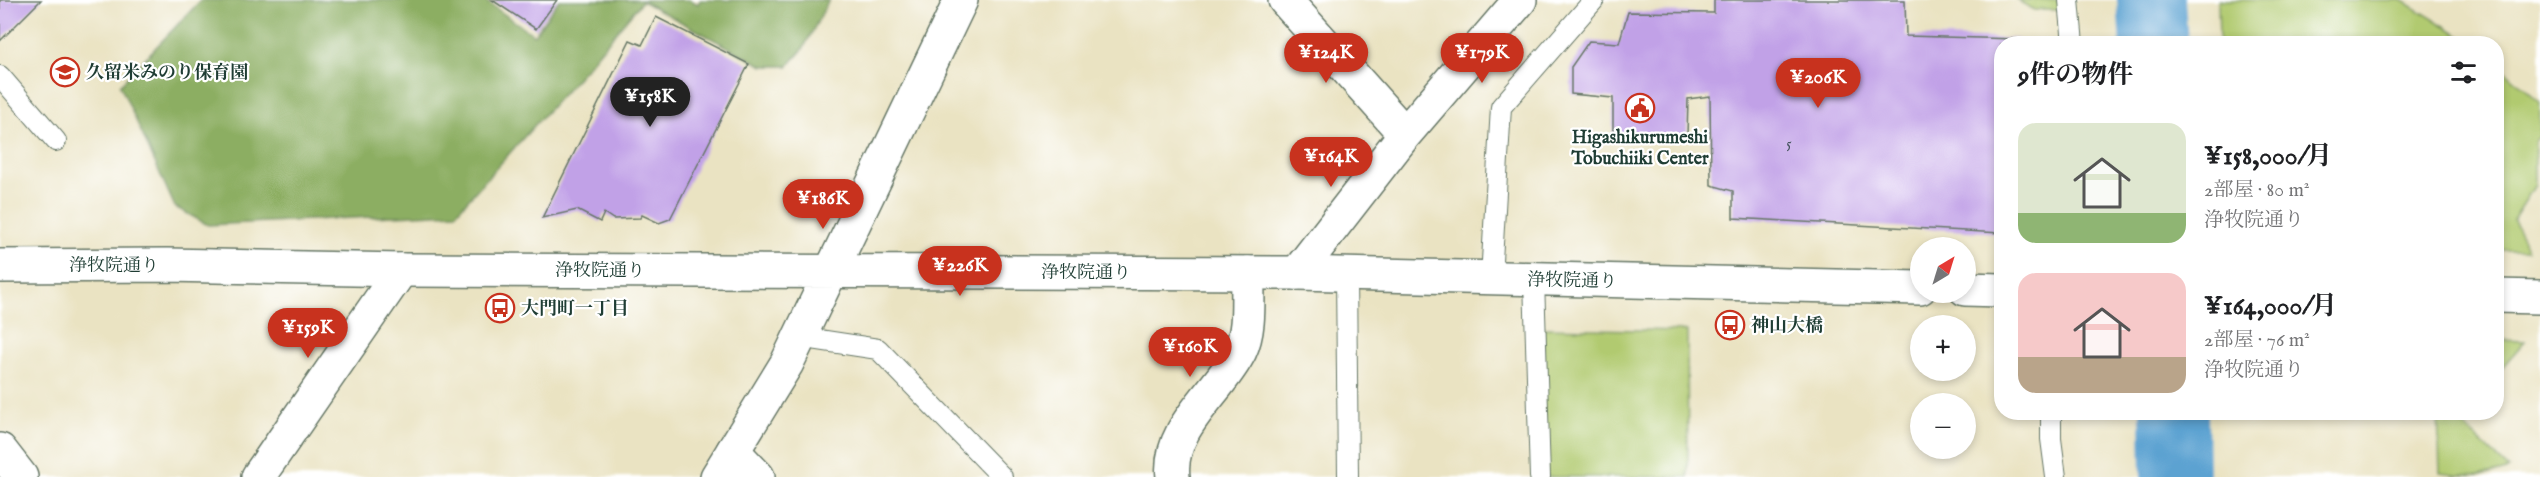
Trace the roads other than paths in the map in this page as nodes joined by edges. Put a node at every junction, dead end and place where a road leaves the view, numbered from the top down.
1 (961, 0) edge
2 (1285, 0) edge
3 (1520, 0) edge
4 (1594, 0) edge
5 (2069, 0) edge
6 (2072, 36) edge
7 (0, 76) edge
8 (1405, 134) junction
9 (56, 141) dead end
10 (0, 266) edge
11 (401, 270) junction
12 (831, 270) junction
13 (1248, 273) junction
14 (1297, 273) junction
15 (1346, 274) junction
16 (1491, 278) junction
17 (1534, 279) junction
18 (1910, 288) edge
19 (1976, 289) edge
20 (1994, 290) edge
21 (2504, 296) edge
22 (2540, 297) edge
23 (799, 337) junction
24 (2051, 420) edge
25 (0, 450) edge
26 (725, 464) edge
27 (21, 477) edge
28 (258, 477) edge
29 (758, 477) edge
30 (1002, 477) edge
31 (1173, 477) edge
32 (1348, 477) edge
33 (1540, 477) edge
34 (2056, 477) edge

1 - 12 street
2 - 8 street
3 - 8 street
4 - 16 lane
5 - 6 lane
7 - 9 lane
8 - 14 street
10 - 11 street, 浄牧院通り
11 - 12 street, 浄牧院通り
11 - 28 street
12 - 13 street, 浄牧院通り
12 - 23 street
13 - 14 street, 浄牧院通り
13 - 31 street
14 - 15 street, 浄牧院通り
15 - 16 street, 浄牧院通り
15 - 32 lane
16 - 17 street, 浄牧院通り
17 - 18 street, 浄牧院通り
17 - 33 lane
19 - 20 street
21 - 22 street
23 - 26 street
23 - 30 lane
24 - 34 lane
25 - 27 street
26 - 29 street

